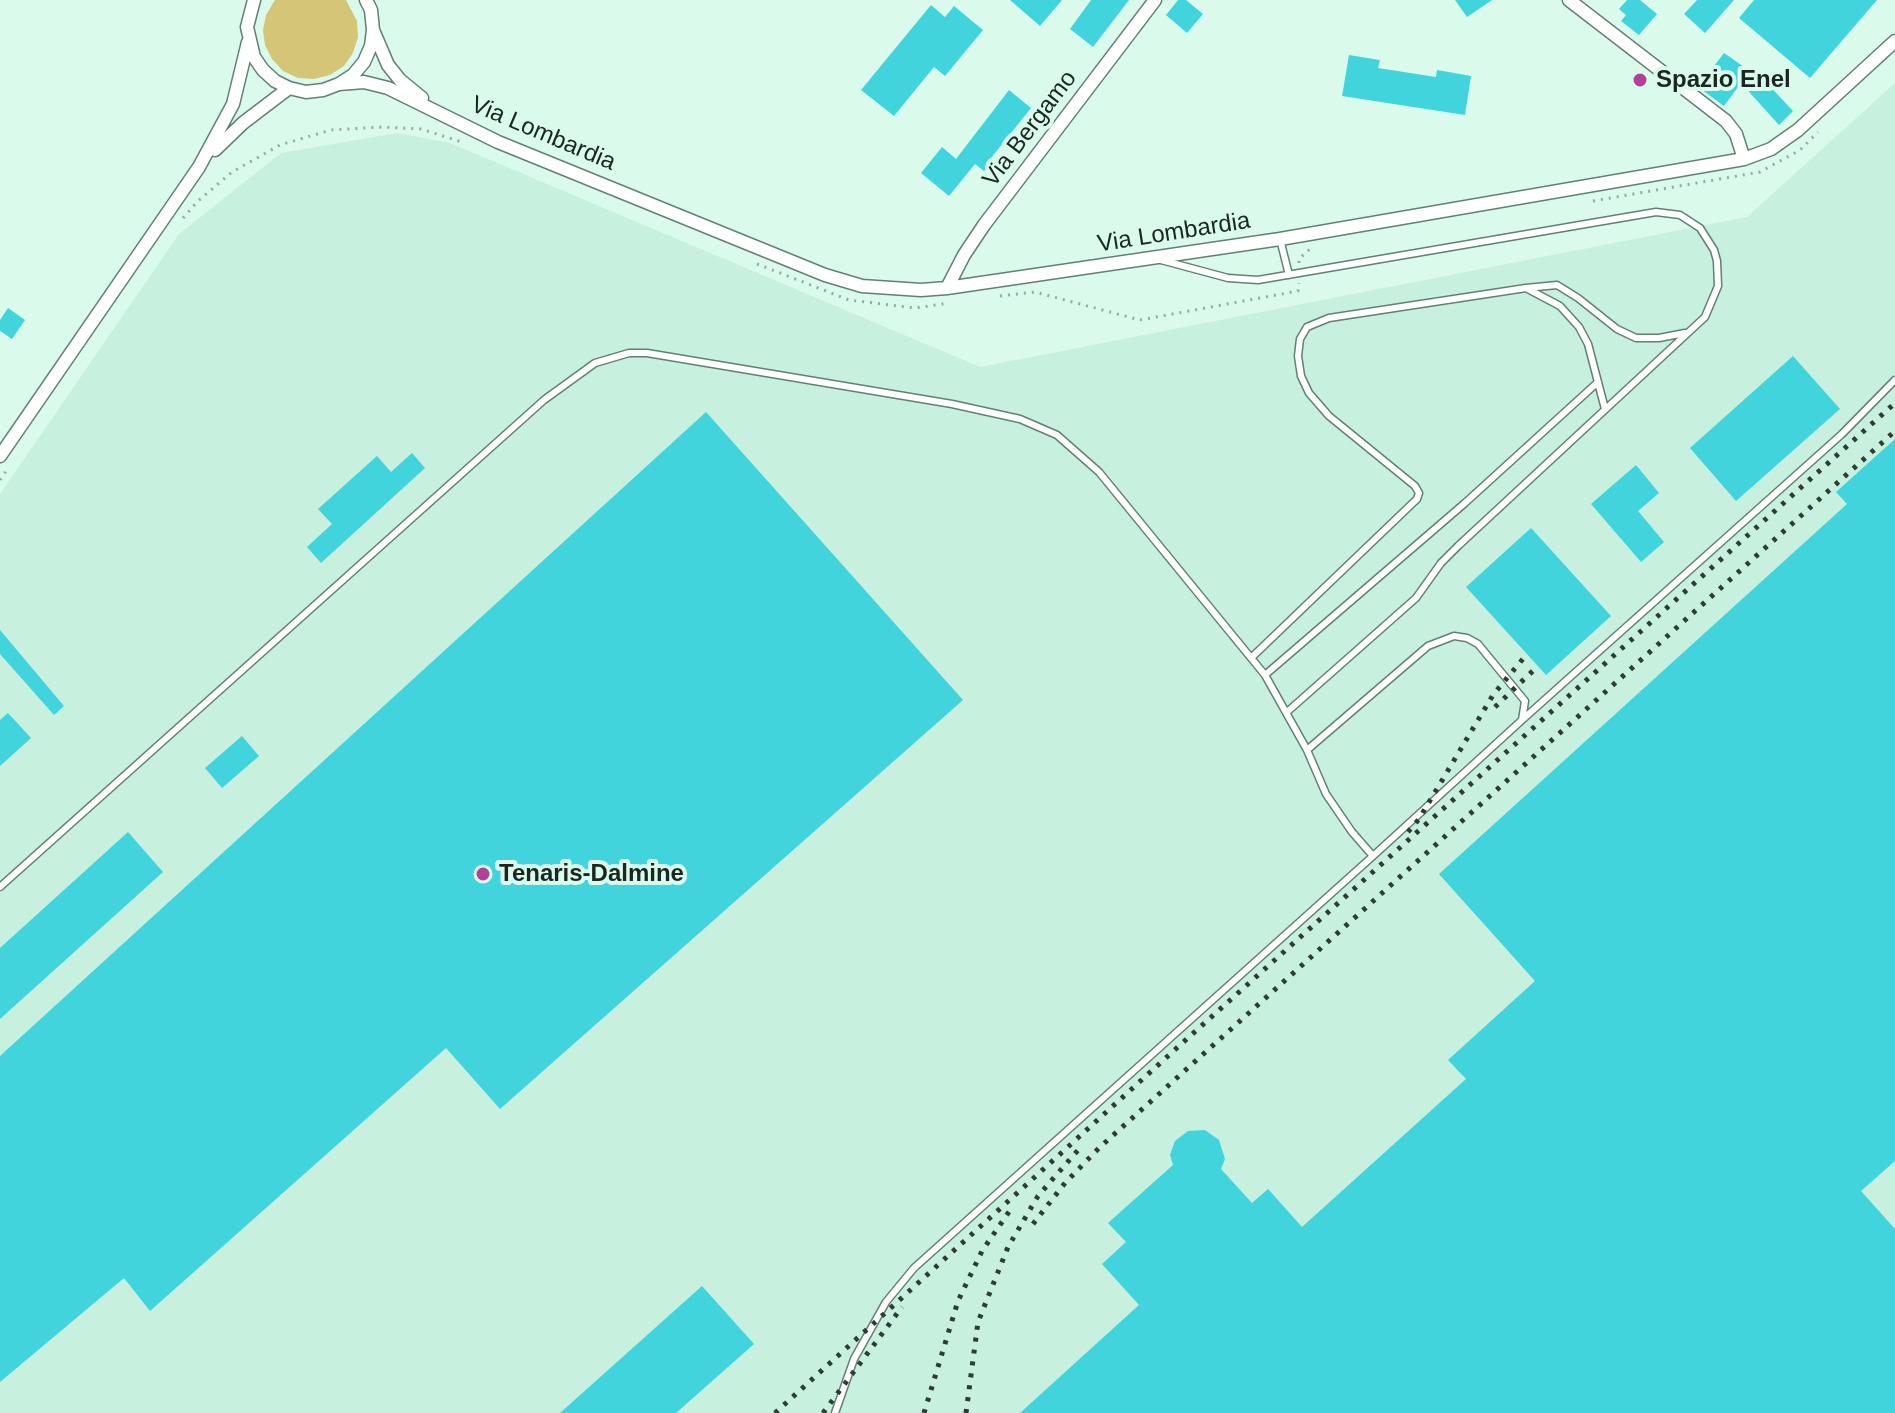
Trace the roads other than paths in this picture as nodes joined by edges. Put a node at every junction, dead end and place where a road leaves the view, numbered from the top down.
1 (254, 0) edge
2 (366, 0) edge
3 (1155, 0) edge
4 (1569, 0) edge
5 (373, 30) junction
6 (1895, 41) edge
7 (248, 42) junction
8 (339, 84) junction
9 (289, 88) junction
10 (447, 116) junction
11 (1744, 159) junction
12 (199, 167) junction
13 (1280, 239) junction
14 (1154, 258) junction
15 (1289, 275) junction
16 (947, 288) junction
17 (1526, 288) junction
18 (1688, 332) junction
19 (1895, 380) edge
20 (1598, 382) junction
21 (1605, 409) junction
22 (0, 456) edge
23 (1251, 658) junction
24 (1265, 675) junction
25 (1287, 712) junction
26 (1522, 720) junction
27 (1307, 750) junction
28 (1373, 856) junction
29 (0, 887) edge
30 (835, 1413) edge

1 - 7 street
2 - 5 street, Via Lombardia
3 - 16 street, Via Bergamo
4 - 11 street
5 - 8 street
5 - 10 street, Via Lombardia
6 - 11 street, Via Lombardia
7 - 9 street
7 - 12 street
8 - 9 street, Via Lombardia
8 - 10 street, Via Lombardia
9 - 12 street
10 - 16 street, Via Lombardia
11 - 13 street, Via Lombardia
12 - 22 street
13 - 14 street, Via Lombardia
13 - 15 lane
14 - 15 lane
14 - 16 street, Via Lombardia
15 - 18 lane
17 - 18 lane
17 - 20 lane
17 - 23 lane
18 - 21 lane
19 - 26 lane
20 - 21 lane
20 - 24 lane
21 - 25 lane
23 - 24 lane
23 - 29 lane
24 - 25 lane
25 - 27 lane
26 - 27 lane
26 - 28 lane
27 - 28 lane
28 - 30 lane

